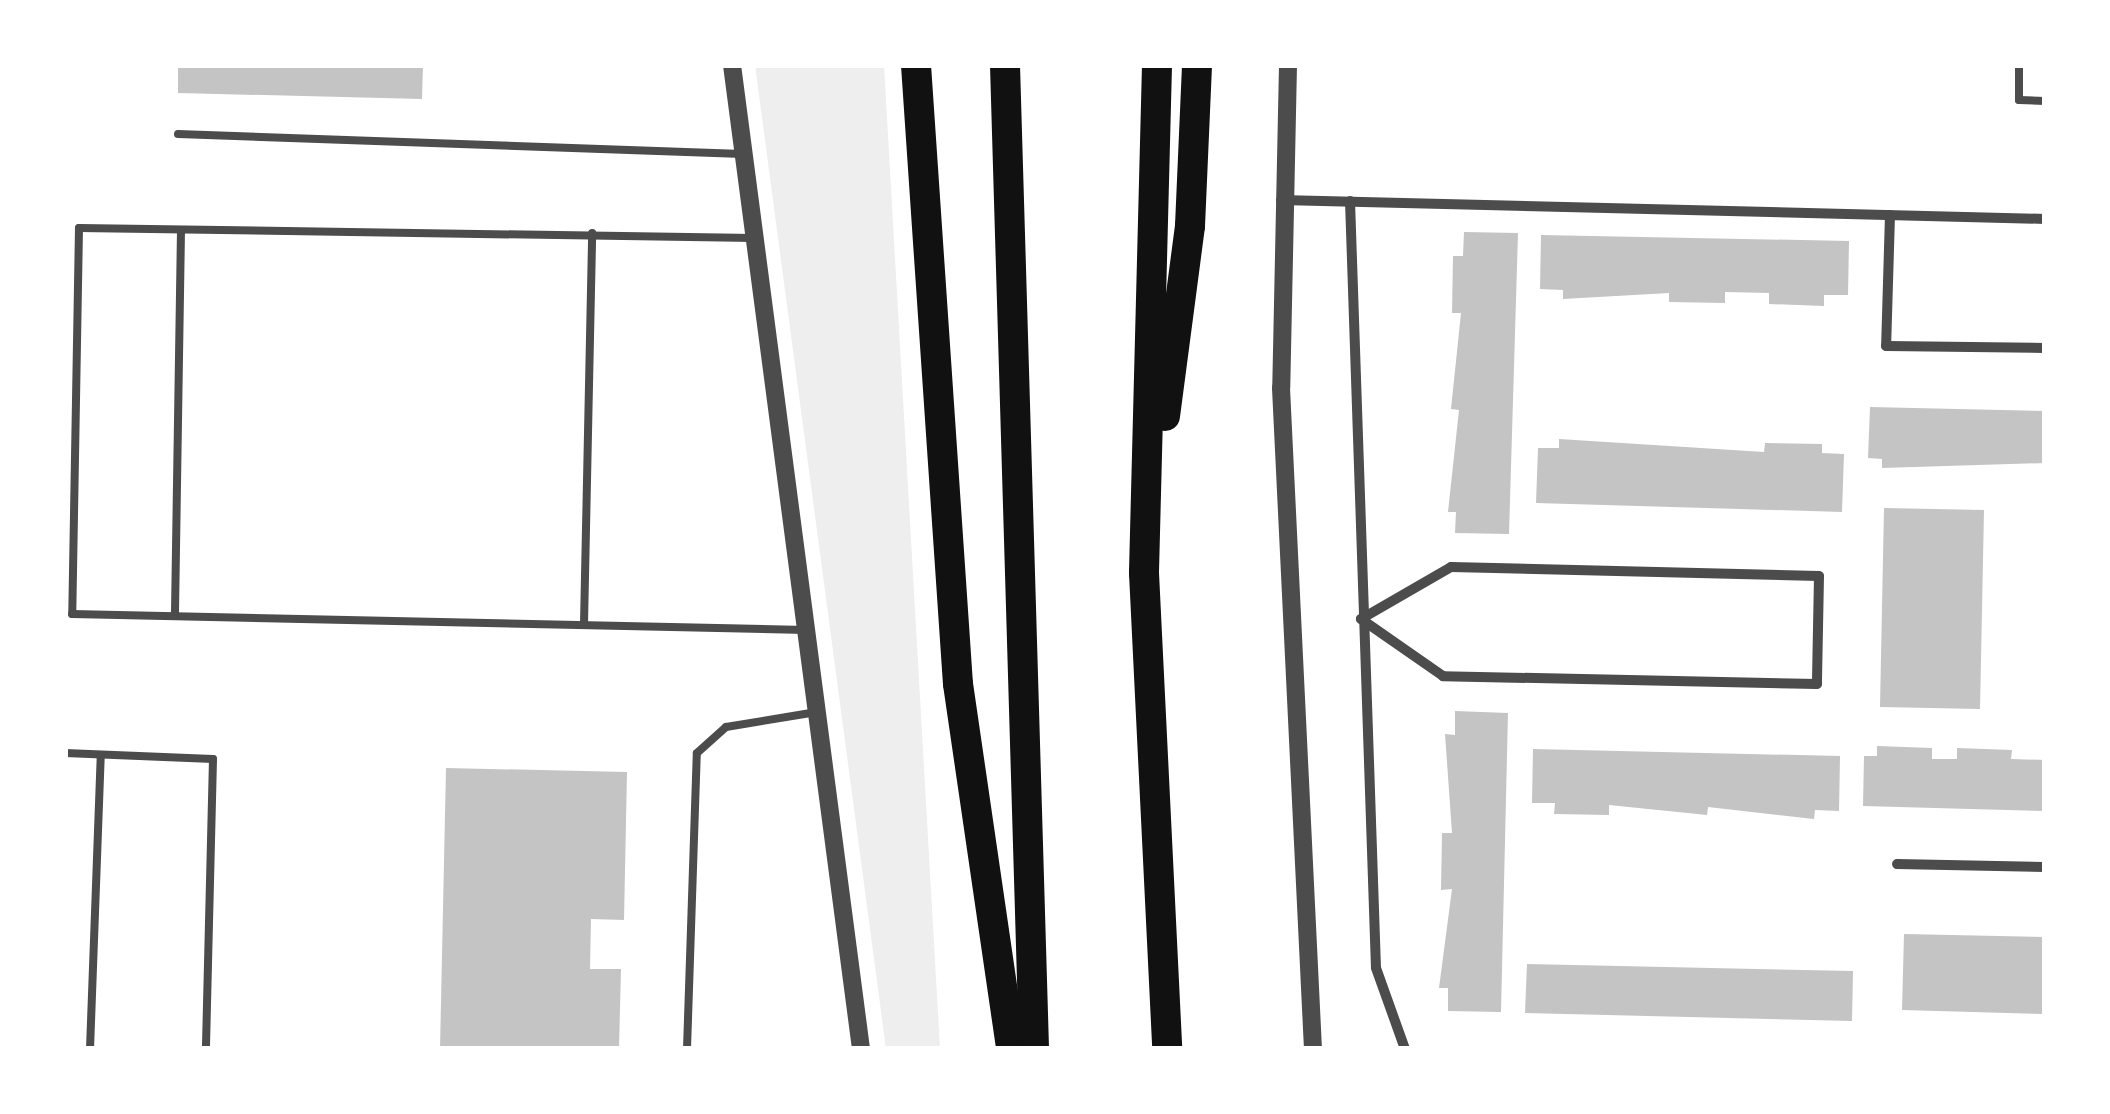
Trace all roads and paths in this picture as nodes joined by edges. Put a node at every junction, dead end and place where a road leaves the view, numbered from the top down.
1 (732, 65) edge
2 (916, 65) edge
3 (1004, 65) edge
4 (1157, 65) edge
5 (1196, 65) edge
6 (1288, 65) edge
7 (2019, 65) edge
8 (2045, 101) edge
9 (178, 134) dead end
10 (744, 154) junction
11 (1278, 200) junction
12 (1350, 201) junction
13 (1890, 215) junction
14 (2045, 218) edge
15 (79, 228) junction
16 (65, 229) edge
17 (181, 230) junction
18 (592, 232) junction
19 (754, 238) junction
20 (2045, 348) edge
21 (1144, 573) junction
22 (175, 612) junction
23 (69, 614) edge
24 (1361, 619) junction
25 (584, 624) junction
26 (808, 630) junction
27 (816, 712) junction
28 (65, 753) edge
29 (102, 754) junction
30 (1897, 864) dead end
31 (2045, 867) edge
32 (90, 1049) edge
33 (206, 1049) edge
34 (687, 1049) edge
35 (861, 1049) edge
36 (1011, 1049) edge
37 (1034, 1049) edge
38 (1167, 1049) edge
39 (1313, 1049) edge
40 (1405, 1049) edge

1 - 10 street
2 - 36 highway
3 - 37 highway
4 - 21 highway
5 - 21 highway
6 - 11 street
7 - 8 lane
9 - 10 lane
10 - 19 street
11 - 12 street
11 - 39 street
12 - 13 street
12 - 24 street
13 - 14 street
13 - 20 street
15 - 16 lane
15 - 17 lane
15 - 23 lane
17 - 18 lane
17 - 22 lane
18 - 19 lane
18 - 25 lane
19 - 26 street
21 - 38 highway
22 - 23 lane
22 - 25 lane
24 - 24 street
24 - 40 street
25 - 26 lane
26 - 27 street
27 - 34 lane
27 - 35 street
28 - 29 lane
29 - 32 lane
29 - 33 lane
30 - 31 street

